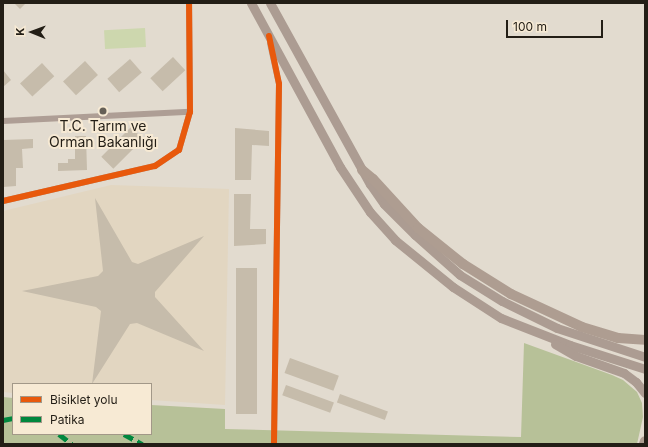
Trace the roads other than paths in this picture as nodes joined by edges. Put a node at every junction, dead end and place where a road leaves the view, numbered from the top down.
1 (189, 3) edge
2 (251, 3) edge
3 (270, 3) edge
4 (269, 36) junction
5 (190, 112) junction
6 (3, 121) edge
7 (362, 170) junction
8 (3, 201) edge
9 (536, 333) junction
10 (645, 340) edge
11 (645, 357) edge
12 (645, 369) edge
13 (645, 393) edge
14 (274, 444) edge

1 - 5 street
2 - 4 main road
3 - 7 main road
4 - 9 main road
4 - 14 street
5 - 6 street
5 - 8 street
7 - 10 main road
7 - 11 main road
9 - 12 main road
9 - 13 main road

